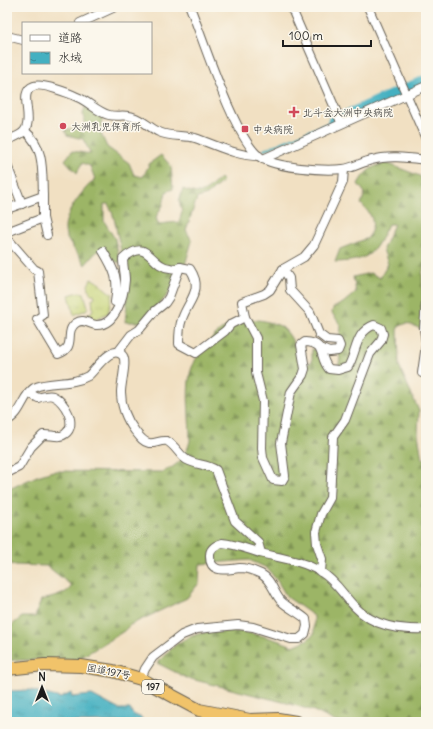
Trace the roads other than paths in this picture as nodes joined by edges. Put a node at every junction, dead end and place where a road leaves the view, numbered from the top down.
1 (115, 7) edge
2 (190, 7) edge
3 (291, 7) edge
4 (368, 7) edge
5 (82, 22) edge
6 (7, 36) edge
7 (22, 40) edge
8 (426, 86) edge
9 (406, 91) junction
10 (340, 119) junction
11 (25, 131) junction
12 (426, 139) edge
13 (7, 140) edge
14 (261, 157) junction
15 (426, 160) edge
16 (7, 165) edge
17 (344, 169) junction
18 (43, 196) junction
19 (22, 204) junction
20 (7, 209) edge
21 (43, 218) junction
22 (7, 232) edge
23 (47, 235) dead end
24 (7, 238) edge
25 (103, 251) dead end
26 (180, 267) junction
27 (283, 269) junction
28 (426, 301) edge
29 (245, 317) junction
30 (101, 324) junction
31 (426, 344) edge
32 (322, 349) junction
33 (118, 352) junction
34 (422, 373) dead end
35 (29, 393) junction
36 (7, 420) edge
37 (7, 473) edge
38 (261, 553) junction
39 (320, 572) junction
40 (426, 629) edge
41 (7, 669) edge
42 (141, 679) junction
43 (296, 722) edge

1 - 5 street
2 - 14 street
3 - 10 street
4 - 9 street
6 - 7 street
8 - 9 street
9 - 10 street
9 - 12 street
10 - 14 street
11 - 13 street
11 - 14 street
11 - 18 street
14 - 17 street
15 - 17 street
16 - 19 street
17 - 27 street
18 - 19 street
18 - 21 street
19 - 20 street
21 - 22 street
21 - 23 street
24 - 30 street
25 - 30 street
26 - 29 street
26 - 30 street
26 - 33 street
27 - 29 street
27 - 32 street
28 - 31 street
29 - 32 street
31 - 34 street
32 - 39 street
33 - 35 street
33 - 38 street
35 - 36 street
35 - 37 street
38 - 39 street
38 - 42 street
39 - 40 street
41 - 42 highway, 国道197号 / 197
42 - 43 highway, 国道197号 / 197

